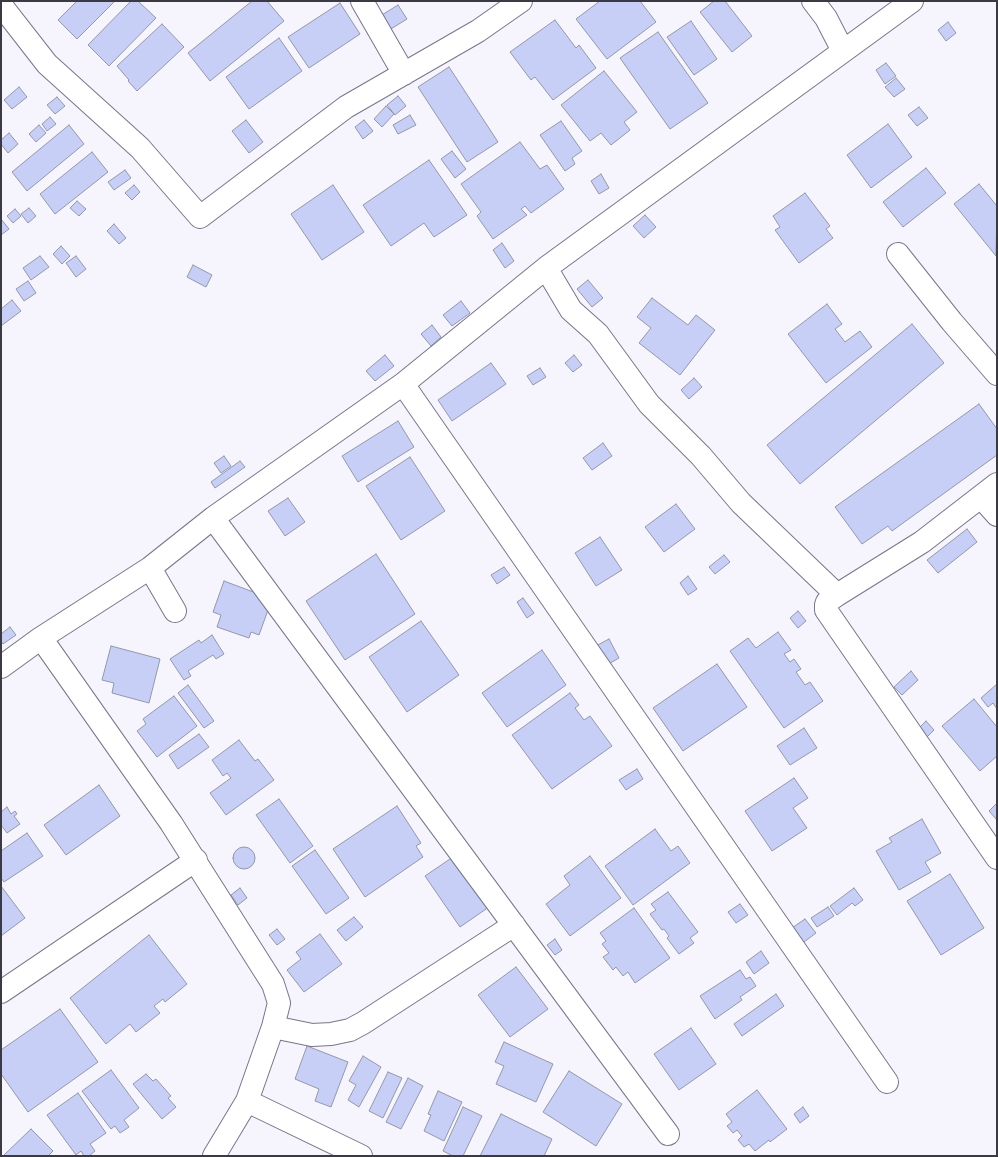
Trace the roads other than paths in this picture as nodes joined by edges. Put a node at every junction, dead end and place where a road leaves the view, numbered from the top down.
1 (362, 1) edge
2 (521, 1) edge
3 (813, 1) edge
4 (912, 1) edge
5 (1, 5) edge
6 (843, 51) junction
7 (404, 74) junction
8 (898, 254) dead end
9 (546, 268) junction
10 (997, 374) edge
11 (403, 384) junction
12 (989, 491) edge
13 (997, 515) edge
14 (213, 518) junction
15 (150, 568) junction
16 (837, 595) junction
17 (175, 611) dead end
18 (41, 638) junction
19 (1, 667) edge
20 (997, 858) edge
21 (196, 860) junction
22 (514, 925) junction
23 (1, 992) edge
24 (273, 1027) junction
25 (886, 1082) dead end
26 (247, 1101) junction
27 (668, 1134) dead end
28 (214, 1156) edge
29 (361, 1156) edge

1 - 7 street
2 - 7 street
3 - 6 street
4 - 6 street
5 - 7 street
6 - 9 street
8 - 10 street
9 - 11 street
9 - 16 street
11 - 14 street
11 - 25 street
12 - 13 street
12 - 16 street
14 - 15 street
14 - 22 street
15 - 17 street
15 - 18 street
16 - 20 street
18 - 19 street
18 - 21 street
21 - 23 street
21 - 24 street
22 - 24 street
22 - 27 street
24 - 26 street
26 - 28 street
26 - 29 street

